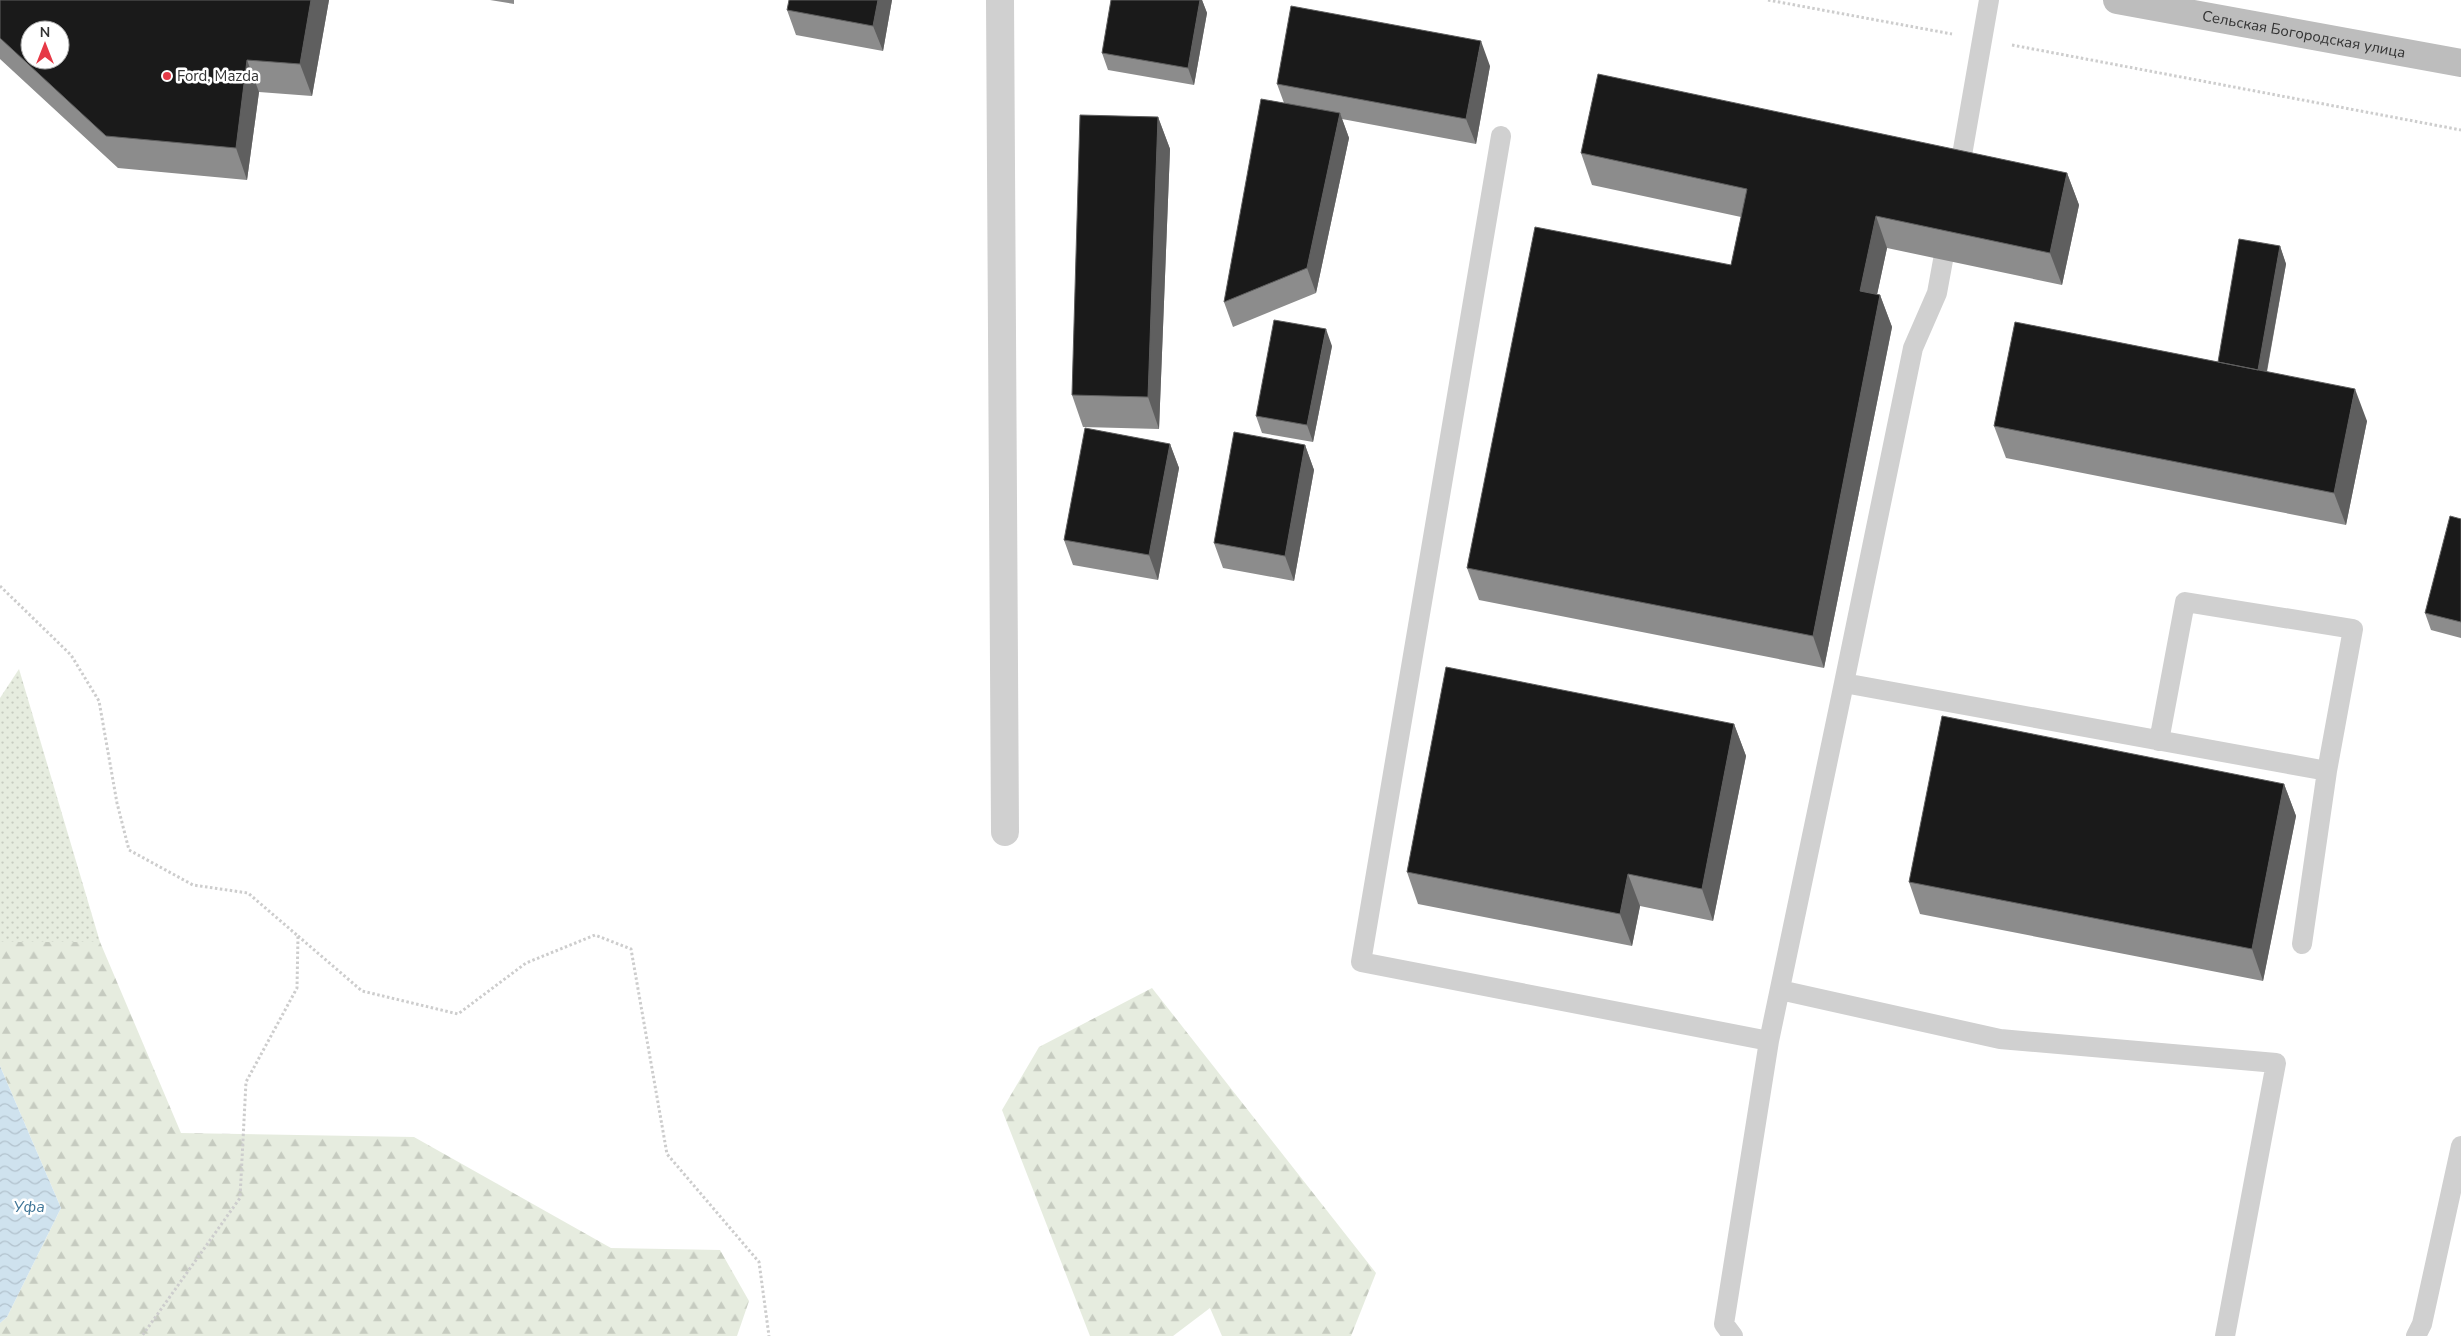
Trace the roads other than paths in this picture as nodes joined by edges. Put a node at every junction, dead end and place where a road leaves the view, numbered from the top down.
1 (1000, 0) edge
2 (1989, 0) edge
3 (2117, 0) edge
4 (2461, 63) edge
5 (1501, 136) dead end
6 (1844, 683) junction
7 (2159, 741) junction
8 (2327, 771) junction
9 (1005, 832) dead end
10 (2302, 944) dead end
11 (1780, 990) junction
12 (1769, 1041) junction
13 (2461, 1146) edge
14 (1733, 1336) edge
15 (2226, 1336) edge
16 (2416, 1336) edge

1 - 9 street
2 - 6 lane
3 - 4 main road, Сельская Богородская улица
5 - 12 lane
6 - 7 lane
6 - 11 lane
7 - 8 lane
7 - 8 lane
8 - 10 lane
11 - 12 lane
11 - 15 lane
12 - 14 lane
13 - 16 lane

